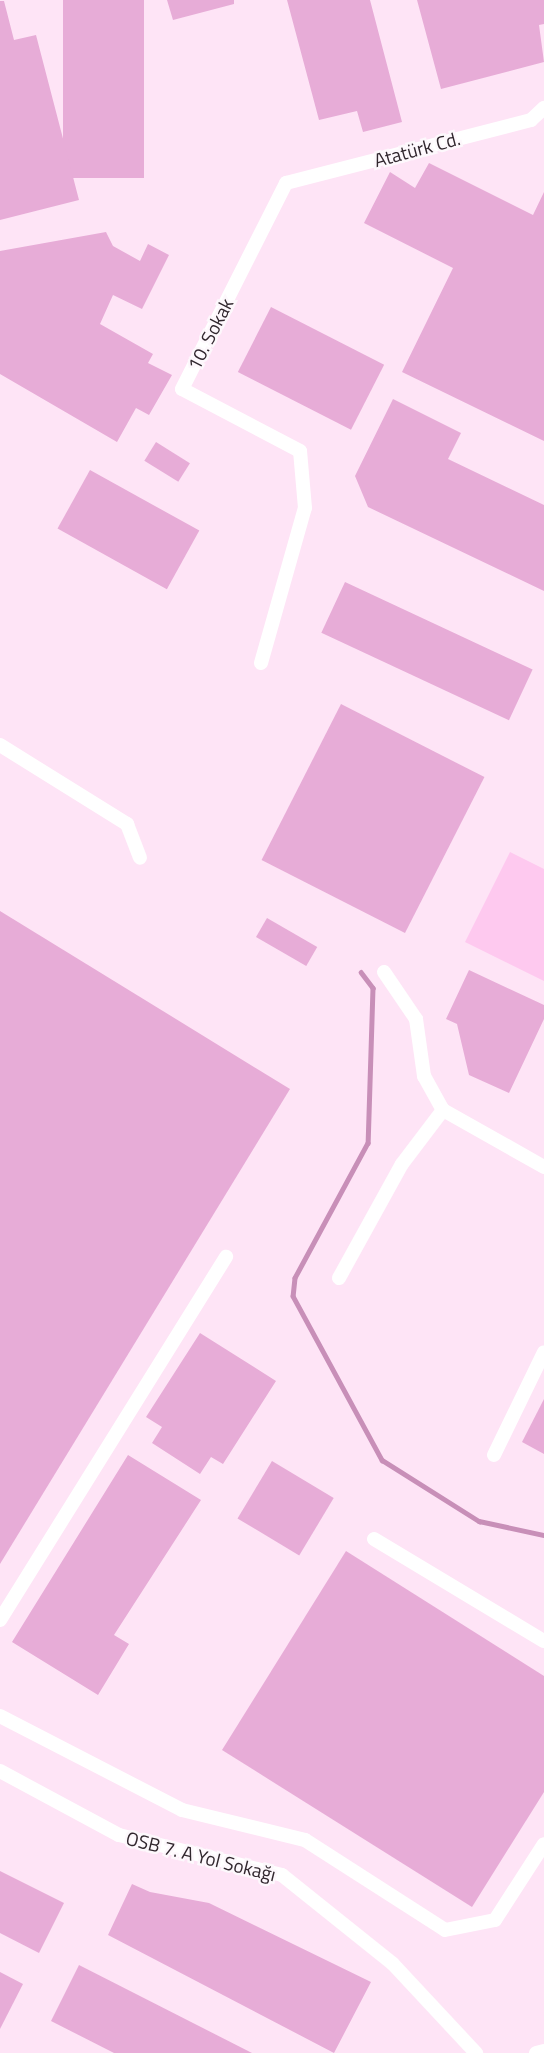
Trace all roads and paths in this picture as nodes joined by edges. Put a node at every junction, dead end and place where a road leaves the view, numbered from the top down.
1 (544, 108) edge
2 (286, 183) joint
3 (261, 663) dead end
4 (0, 745) edge
5 (140, 858) dead end
6 (384, 972) dead end
7 (443, 1110) junction
8 (544, 1167) edge
9 (226, 1257) dead end
10 (339, 1278) dead end
11 (544, 1352) edge
12 (494, 1455) dead end
13 (374, 1539) dead end
14 (0, 1620) edge
15 (544, 1641) edge
16 (0, 1716) edge
17 (0, 1770) edge
18 (544, 1844) edge
19 (544, 2051) edge
20 (476, 2053) edge
21 (538, 2053) edge

1 - 2 street, Atatürk Cd.
2 - 3 street, 10. Sokak
4 - 5 street
6 - 7 street
7 - 8 street
7 - 10 street
9 - 14 street
11 - 12 street
13 - 15 street
16 - 18 street
17 - 20 street, OSB 7. A Yol Sokağı
19 - 21 street

